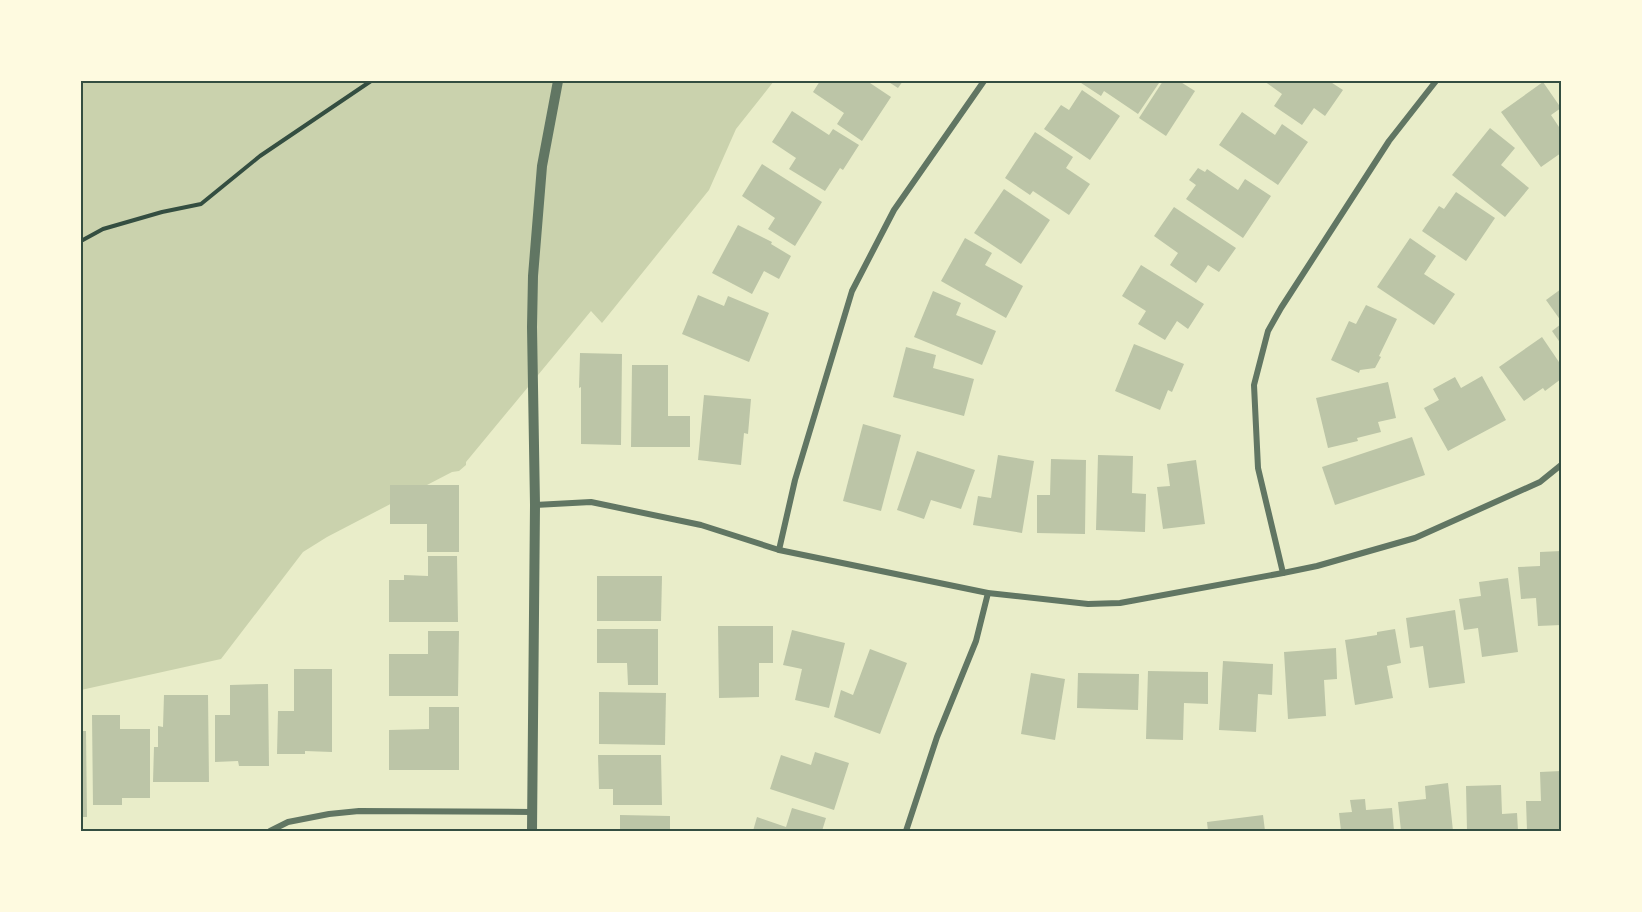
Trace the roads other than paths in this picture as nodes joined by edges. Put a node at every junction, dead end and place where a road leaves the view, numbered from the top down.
1 (558, 81) edge
2 (984, 81) edge
3 (1436, 81) edge
4 (1561, 465) edge
5 (535, 505) junction
6 (779, 550) junction
7 (1284, 573) junction
8 (988, 593) junction
9 (532, 812) junction
10 (270, 831) edge
11 (532, 831) edge
12 (906, 831) edge

1 - 5 street
2 - 6 street
3 - 7 street
4 - 7 street
5 - 6 street
5 - 9 street
6 - 8 street
7 - 8 street
8 - 12 street
9 - 10 street
9 - 11 street

